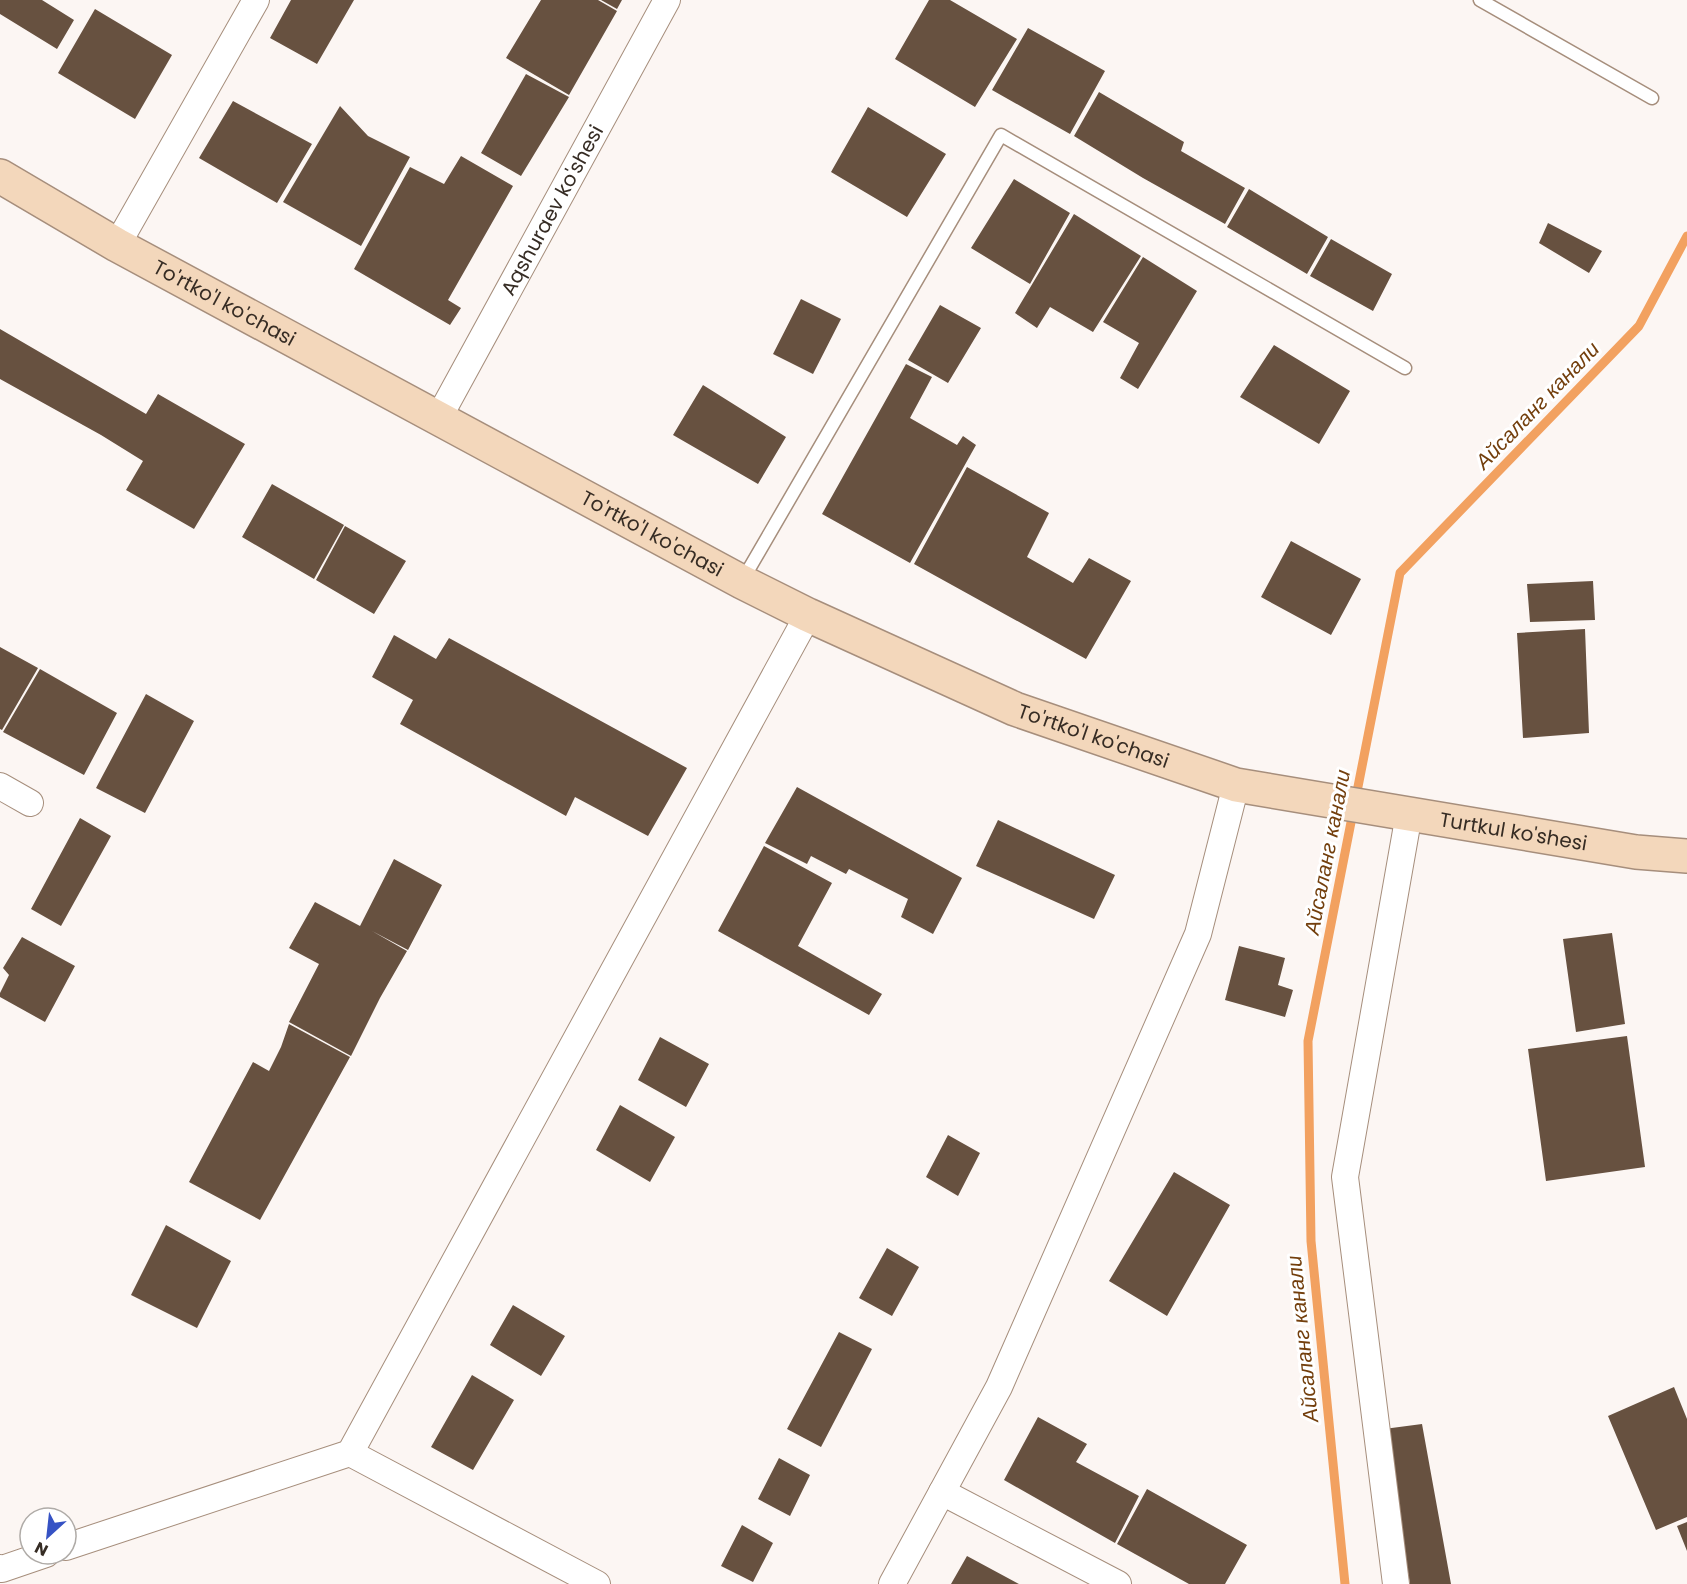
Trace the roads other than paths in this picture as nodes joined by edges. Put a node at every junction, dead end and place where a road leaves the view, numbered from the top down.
1 (256, 0) edge
2 (667, 0) edge
3 (1480, 0) edge
4 (1652, 98) dead end
5 (0, 176) edge
6 (117, 245) junction
7 (1405, 368) dead end
8 (438, 419) junction
9 (742, 582) junction
10 (808, 615) junction
11 (1236, 785) junction
12 (0, 786) edge
13 (30, 803) dead end
14 (1354, 805) joint
15 (1409, 814) junction
16 (1687, 856) edge
17 (350, 1453) junction
18 (942, 1492) junction
19 (78, 1543) edge
20 (18, 1566) edge
21 (1, 1573) edge
22 (597, 1584) edge
23 (892, 1584) edge
24 (1118, 1584) edge
25 (1396, 1584) edge

1 - 6 street
2 - 8 street, Aqshuraev ko'shesi
3 - 4 lane
5 - 6 street, To'rtko'l ko'chasi
6 - 8 street, To'rtko'l ko'chasi
7 - 9 lane
8 - 9 street, To'rtko'l ko'chasi
9 - 10 street, To'rtko'l ko'chasi
10 - 11 street, To'rtko'l ko'chasi
10 - 17 street
11 - 14 street, To'rtko'l ko'chasi
11 - 18 street
12 - 13 street
14 - 15 street, Turtkul ko'shesi
15 - 16 street, Turtkul ko'shesi
15 - 25 street
17 - 19 street
17 - 22 street
18 - 23 street
18 - 24 street
20 - 21 street

